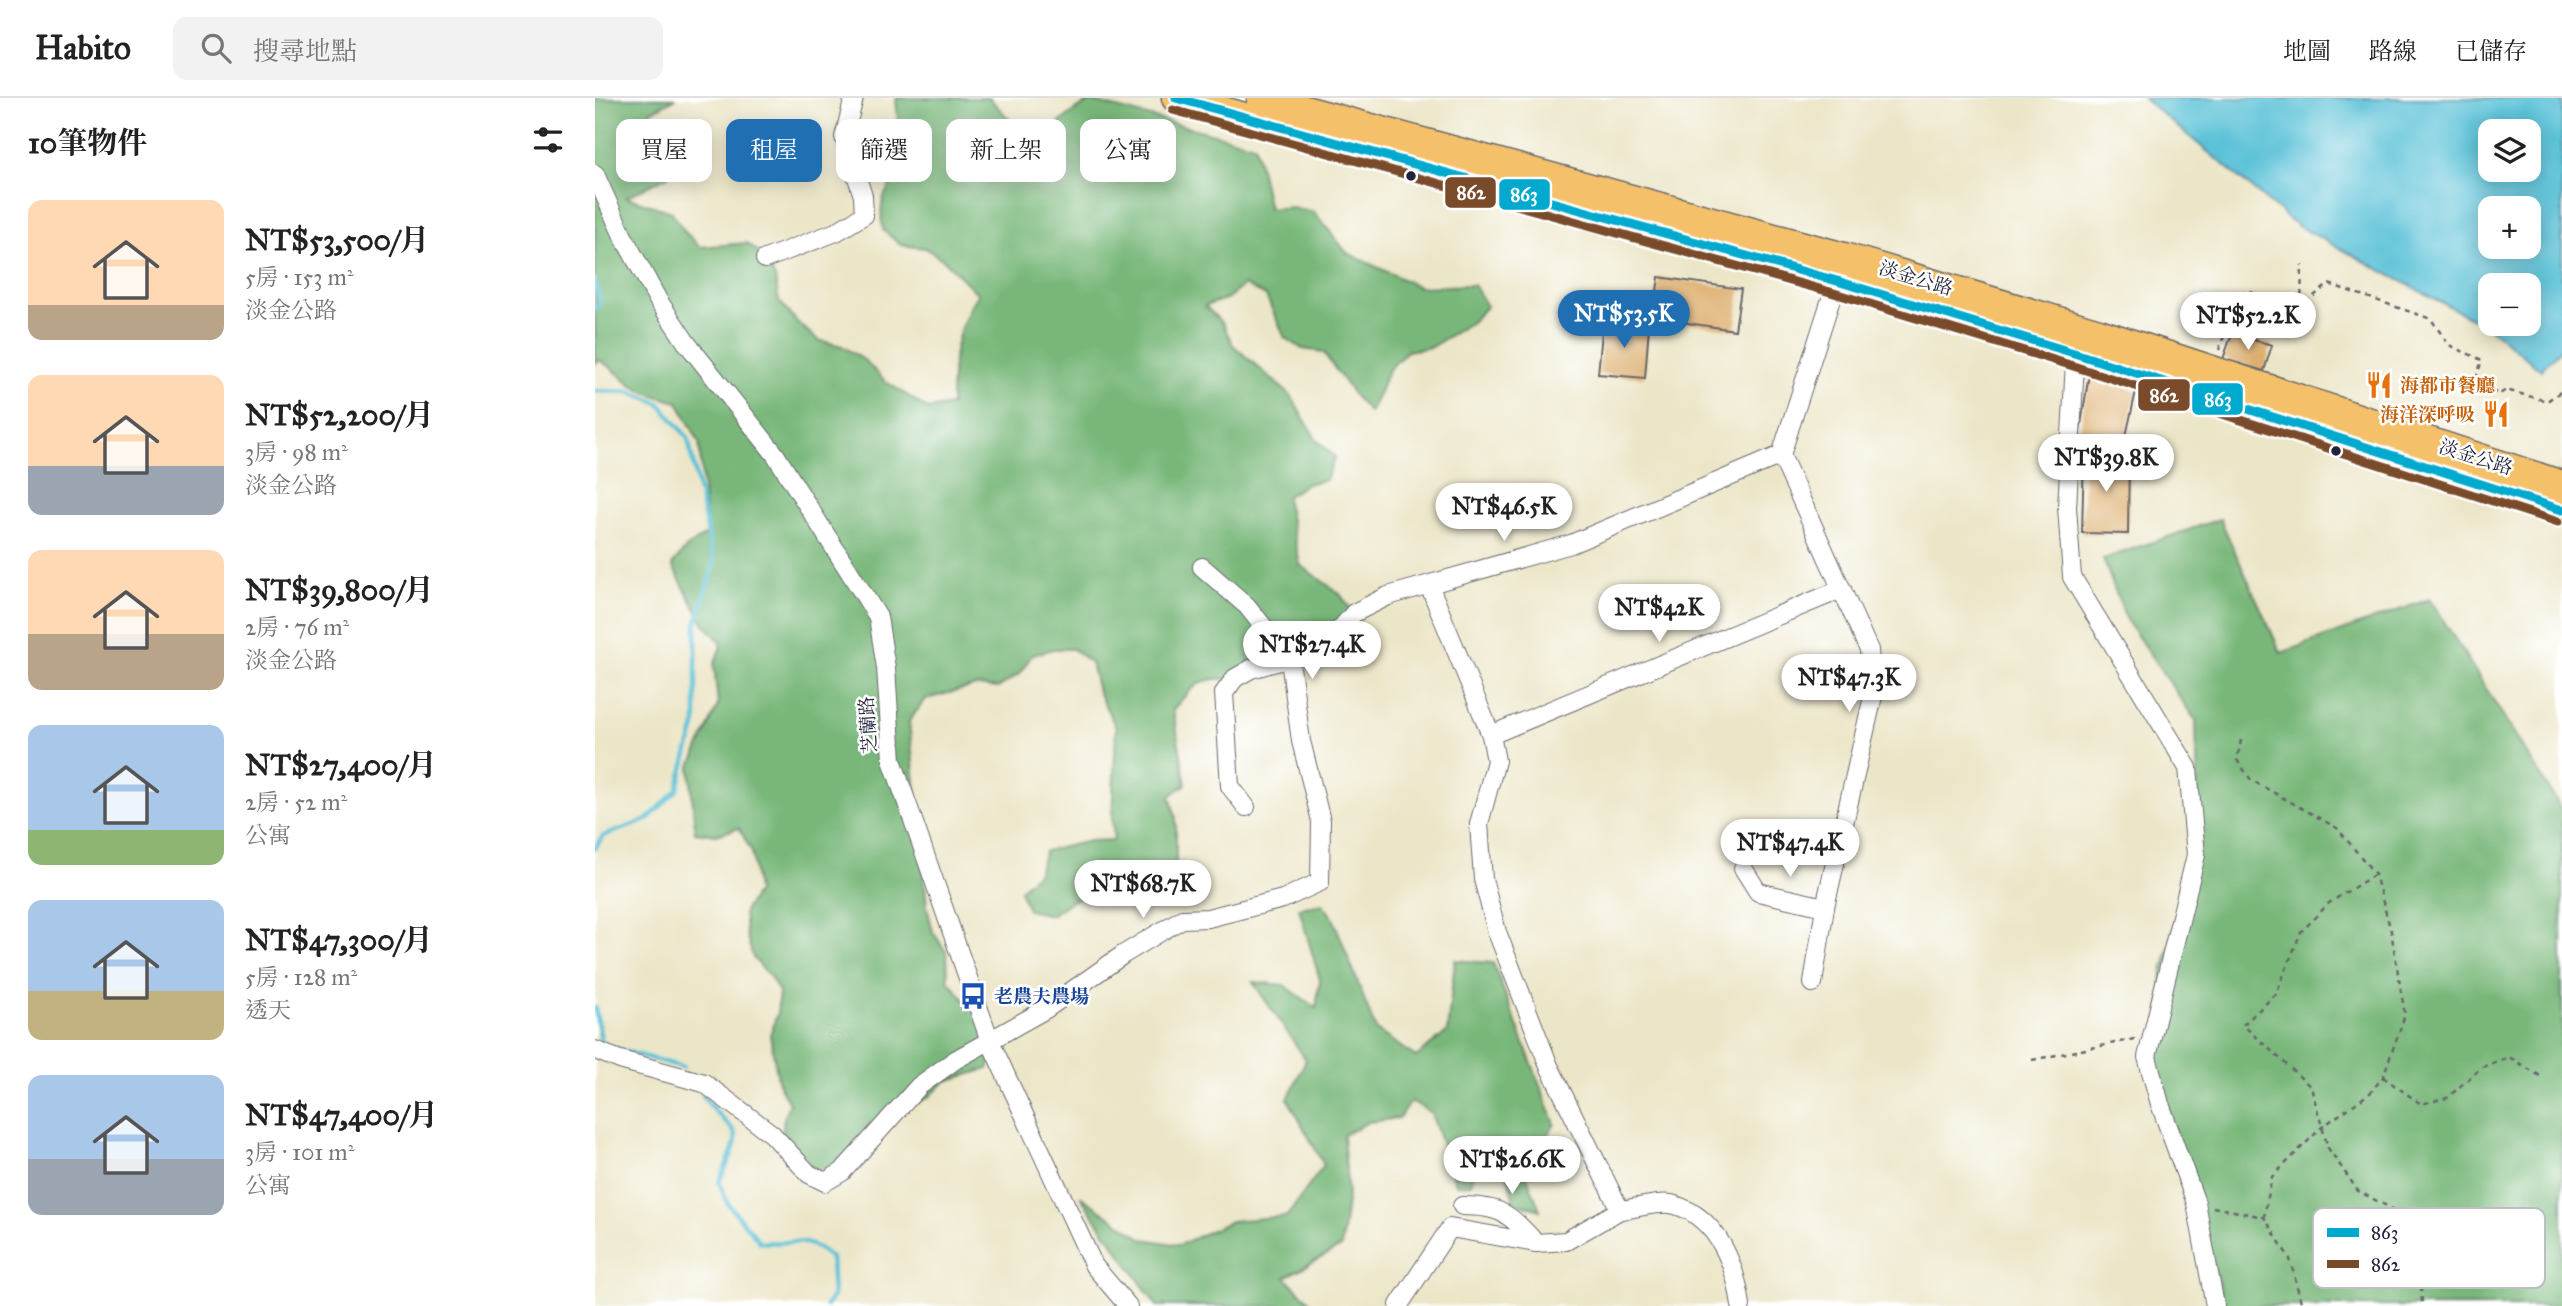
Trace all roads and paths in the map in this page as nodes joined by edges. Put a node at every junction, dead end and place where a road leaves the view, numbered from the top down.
1 (854, 98) edge
2 (1176, 98) edge
3 (1261, 98) edge
4 (595, 174) edge
5 (765, 259) dead end
6 (2302, 265) dead end
7 (1841, 269) junction
8 (2301, 306) junction
9 (2077, 340) junction
10 (2209, 347) dead end
11 (2562, 391) edge
12 (1781, 454) junction
13 (2562, 485) edge
14 (2562, 510) edge
15 (1202, 567) dead end
16 (1429, 585) junction
17 (1842, 589) junction
18 (1290, 660) junction
19 (1491, 735) junction
20 (2241, 740) dead end
21 (1246, 807) dead end
22 (1743, 869) dead end
23 (2375, 874) junction
24 (1825, 907) junction
25 (1812, 983) dead end
26 (2152, 1036) junction
27 (990, 1041) junction
28 (595, 1050) edge
29 (2032, 1060) dead end
30 (2383, 1077) junction
31 (2542, 1077) dead end
32 (2322, 1126) junction
33 (2196, 1203) junction
34 (1462, 1206) dead end
35 (2390, 1208) edge
36 (1620, 1210) junction
37 (2264, 1217) junction
38 (1536, 1243) junction
39 (2421, 1288) edge
40 (1125, 1305) edge
41 (1399, 1305) edge
42 (1741, 1306) edge
43 (2215, 1306) edge
44 (2302, 1306) edge
45 (2422, 1306) edge

1 - 5 street
2 - 7 main road, 淡金公路
3 - 7 main road, 淡金公路
4 - 27 street, 芝蘭路
6 - 8 path
7 - 9 main road, 淡金公路
7 - 12 street
8 - 10 path
8 - 11 path
9 - 13 main road, 淡金公路
9 - 14 main road, 淡金公路
9 - 26 street
12 - 16 street
12 - 17 street
15 - 18 street
16 - 18 street
16 - 19 street
17 - 19 street
17 - 24 street
18 - 21 street
18 - 27 street
19 - 36 street
20 - 23 path
22 - 24 street
23 - 30 path
23 - 32 path
24 - 25 street
26 - 29 path
26 - 33 street
27 - 28 street
27 - 40 street, 芝蘭路
30 - 31 path
30 - 32 path
32 - 35 path
32 - 37 path
33 - 37 path
33 - 43 street
34 - 38 street
36 - 38 street
36 - 42 street
37 - 44 path
38 - 41 street
39 - 45 path

